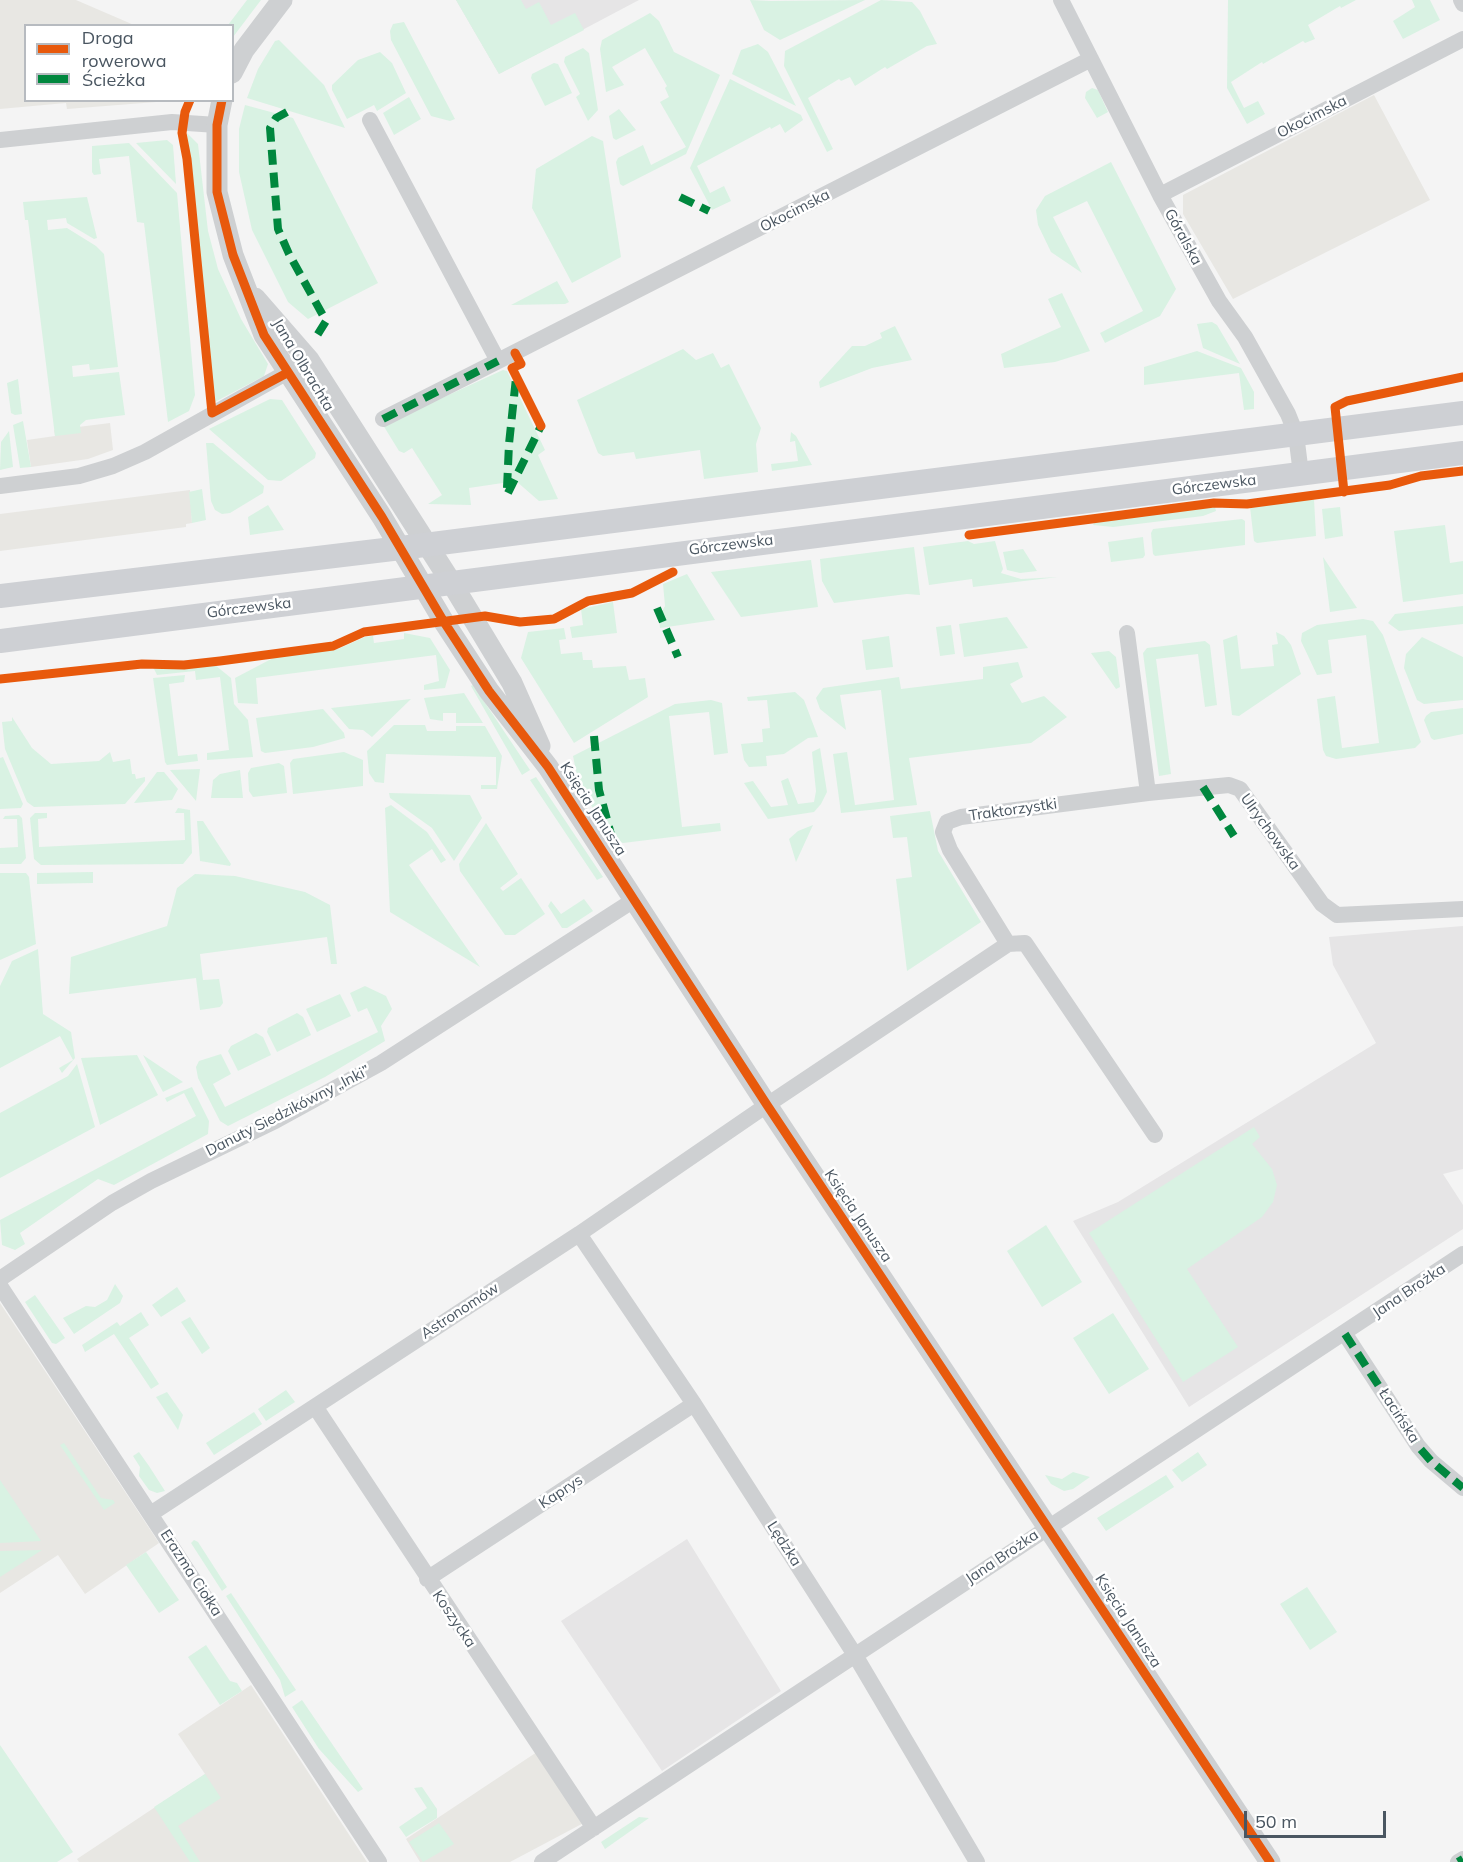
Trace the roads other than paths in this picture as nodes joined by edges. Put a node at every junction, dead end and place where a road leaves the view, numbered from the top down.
1 (282, 0) edge
2 (1061, 0) edge
3 (1461, 0) edge
4 (1463, 4) edge
5 (1463, 39) edge
6 (1091, 59) junction
7 (234, 69) edge
8 (222, 102) edge
9 (370, 120) dead end
10 (217, 125) junction
11 (0, 140) edge
12 (1160, 195) junction
13 (249, 291) junction
14 (309, 360) junction
15 (498, 362) junction
16 (287, 373) junction
17 (1463, 413) edge
18 (383, 419) dead end
19 (1296, 434) junction
20 (1463, 453) edge
21 (1301, 474) junction
22 (0, 486) edge
23 (427, 545) junction
24 (401, 548) junction
25 (451, 582) junction
26 (423, 586) junction
27 (0, 596) edge
28 (1126, 633) dead end
29 (0, 641) edge
30 (548, 767) junction
31 (1149, 793) junction
32 (634, 900) junction
33 (1463, 909) edge
34 (1008, 944) junction
35 (766, 1105) junction
36 (1155, 1135) dead end
37 (579, 1234) junction
38 (1463, 1254) edge
39 (0, 1279) edge
40 (0, 1286) edge
41 (1345, 1334) junction
42 (694, 1404) junction
43 (316, 1408) junction
44 (1463, 1488) edge
45 (152, 1513) junction
46 (1048, 1526) junction
47 (427, 1580) junction
48 (855, 1655) junction
49 (594, 1828) junction
50 (1463, 1858) edge
51 (379, 1862) edge
52 (542, 1862) edge
53 (977, 1862) edge
54 (1270, 1862) edge
55 (1458, 1862) edge

1 - 7 street
2 - 6 street, Góralska
3 - 4 street
5 - 12 street, Okocimska
6 - 12 street, Góralska
6 - 15 street, Okocimska
8 - 10 street, Jana Olbrachta
9 - 15 street
10 - 11 street
10 - 13 street, Jana Olbrachta
12 - 19 street, Góralska
13 - 14 street, Jana Olbrachta
13 - 16 street, Jana Olbrachta
14 - 16 street
14 - 23 street, Jana Olbrachta
15 - 18 street, Okocimska
16 - 22 street
16 - 24 street, Jana Olbrachta
17 - 19 main road
19 - 21 street, Góralska
19 - 23 main road
20 - 21 main road, Górczewska
21 - 25 main road, Górczewska
23 - 24 main road
23 - 25 street, Jana Olbrachta
24 - 26 street, Jana Olbrachta
24 - 27 main road
25 - 26 main road, Górczewska
25 - 30 street, Księcia Janusza
26 - 29 main road, Górczewska
26 - 30 street, Księcia Janusza
28 - 31 street
30 - 32 street, Księcia Janusza
31 - 33 street, Ulrychowska
31 - 34 street, Traktorzystki
32 - 35 street, Księcia Janusza
32 - 39 street, Danuty Siedzikówny „Inki”
34 - 35 street
34 - 36 street
35 - 37 street, Astronomów
35 - 46 street, Księcia Janusza
37 - 42 street, Lędzka
37 - 43 street, Astronomów
38 - 41 street, Jana Brożka
40 - 45 street, Erazma Ciołka
41 - 44 street, Łacińska
41 - 46 street, Jana Brożka
42 - 47 street, Kaprys
42 - 48 street, Lędzka
43 - 45 street, Astronomów
43 - 47 street, Koszycka
45 - 51 street, Erazma Ciołka
46 - 48 street, Jana Brożka
46 - 54 street, Księcia Janusza
47 - 49 street, Koszycka
48 - 49 street, Jana Brożka
48 - 53 street, Lędzka
49 - 52 street, Jana Brożka
50 - 55 street

